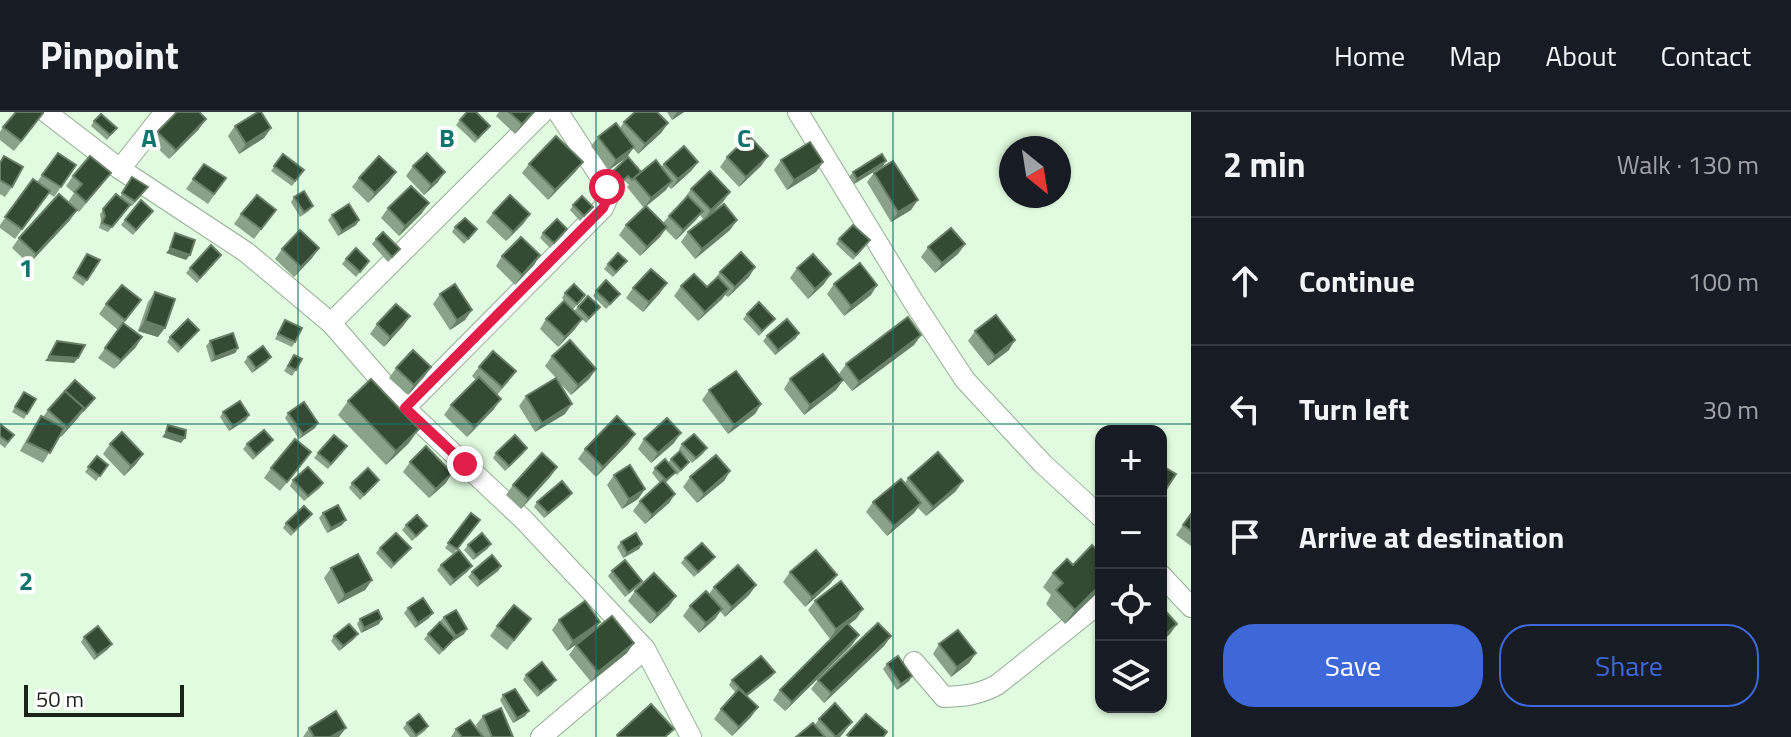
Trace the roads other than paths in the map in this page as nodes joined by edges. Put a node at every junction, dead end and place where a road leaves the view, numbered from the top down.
1 (46, 112) edge
2 (165, 112) edge
3 (543, 112) edge
4 (558, 112) edge
5 (798, 112) edge
6 (120, 169) junction
7 (331, 323) junction
8 (405, 408) junction
9 (1095, 512) edge
10 (1167, 581) edge
11 (1095, 607) edge
12 (1191, 607) edge
13 (645, 649) junction
14 (914, 662) dead end
15 (541, 737) edge
16 (691, 737) edge

1 - 6 street
2 - 6 street
3 - 7 street
4 - 8 street
5 - 9 street
6 - 7 street
7 - 8 street
8 - 13 street
10 - 12 street
11 - 14 street
13 - 15 street
13 - 16 street

